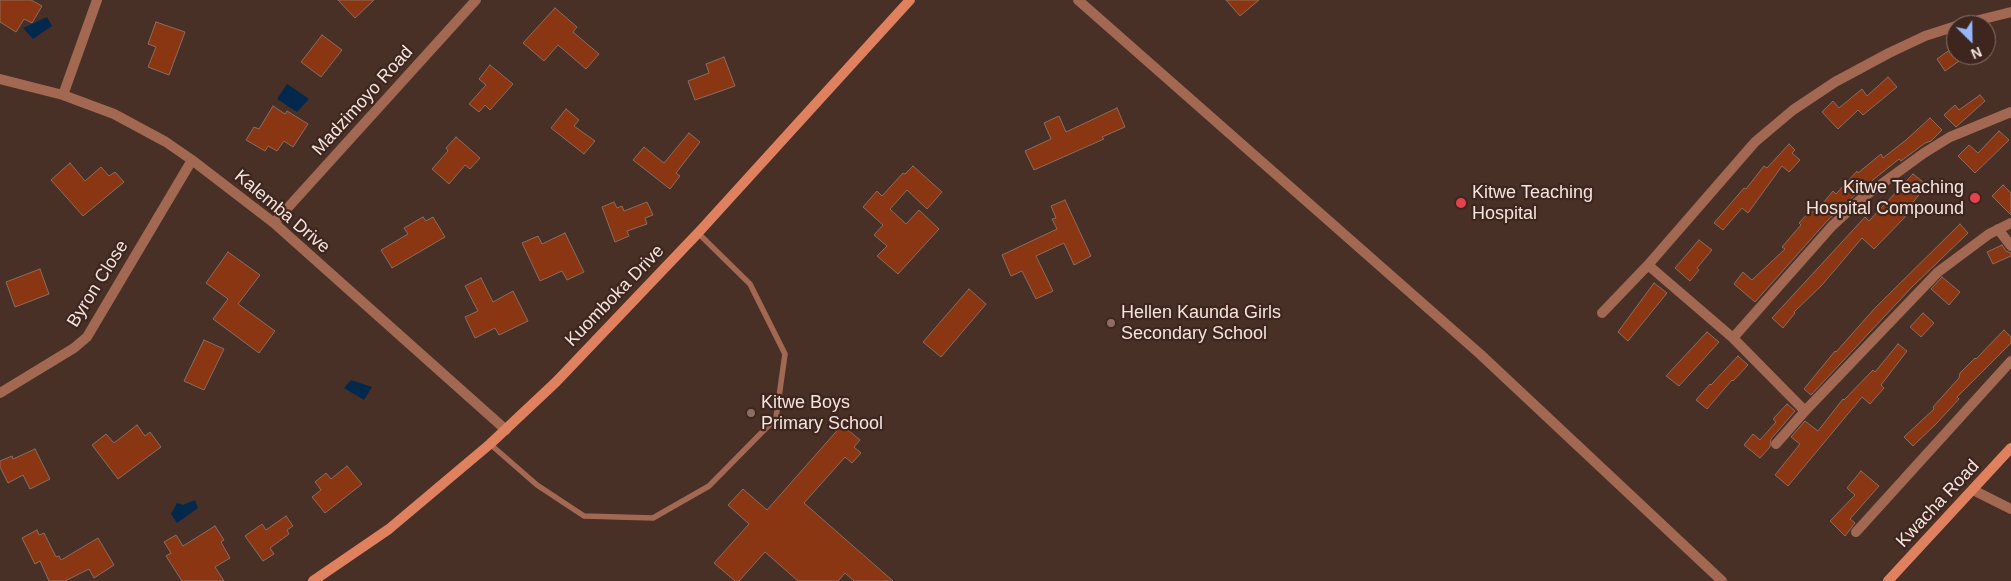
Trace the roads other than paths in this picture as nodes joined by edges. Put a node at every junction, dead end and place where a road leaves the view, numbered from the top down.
1 (97, 0) edge
2 (476, 0) edge
3 (910, 0) edge
4 (1078, 0) edge
5 (2011, 12) edge
6 (1996, 16) edge
7 (1946, 29) edge
8 (0, 79) edge
9 (63, 95) junction
10 (2011, 112) edge
11 (192, 160) junction
12 (274, 223) junction
13 (2011, 223) edge
14 (1998, 230) junction
15 (698, 233) junction
16 (2011, 246) edge
17 (1648, 265) junction
18 (1602, 312) dead end
19 (1733, 338) junction
20 (2011, 361) edge
21 (0, 393) edge
22 (1805, 411) junction
23 (506, 430) junction
24 (490, 444) junction
25 (1776, 444) dead end
26 (2011, 448) edge
27 (1973, 490) junction
28 (2011, 509) edge
29 (1856, 532) dead end
30 (313, 581) edge
31 (1722, 581) edge
32 (1888, 581) edge

1 - 9 street
2 - 12 street, Madzimoyo Road
3 - 15 main road, Kuomboka Drive
4 - 31 street
5 - 6 street
7 - 17 street
8 - 9 street, Kalemba Drive
9 - 11 street, Kalemba Drive
10 - 19 street
11 - 12 street, Kalemba Drive
11 - 21 street, Byron Close
12 - 23 street, Kalemba Drive
13 - 14 street
14 - 16 street
14 - 22 street
15 - 23 main road, Kuomboka Drive
15 - 24 lane
17 - 18 street
17 - 19 street
19 - 22 street
20 - 29 street
22 - 25 street
23 - 24 main road, Kuomboka Drive
24 - 30 main road, Kuomboka Drive
26 - 27 main road, Kwacha Road
27 - 28 street
27 - 32 main road, Kwacha Road

